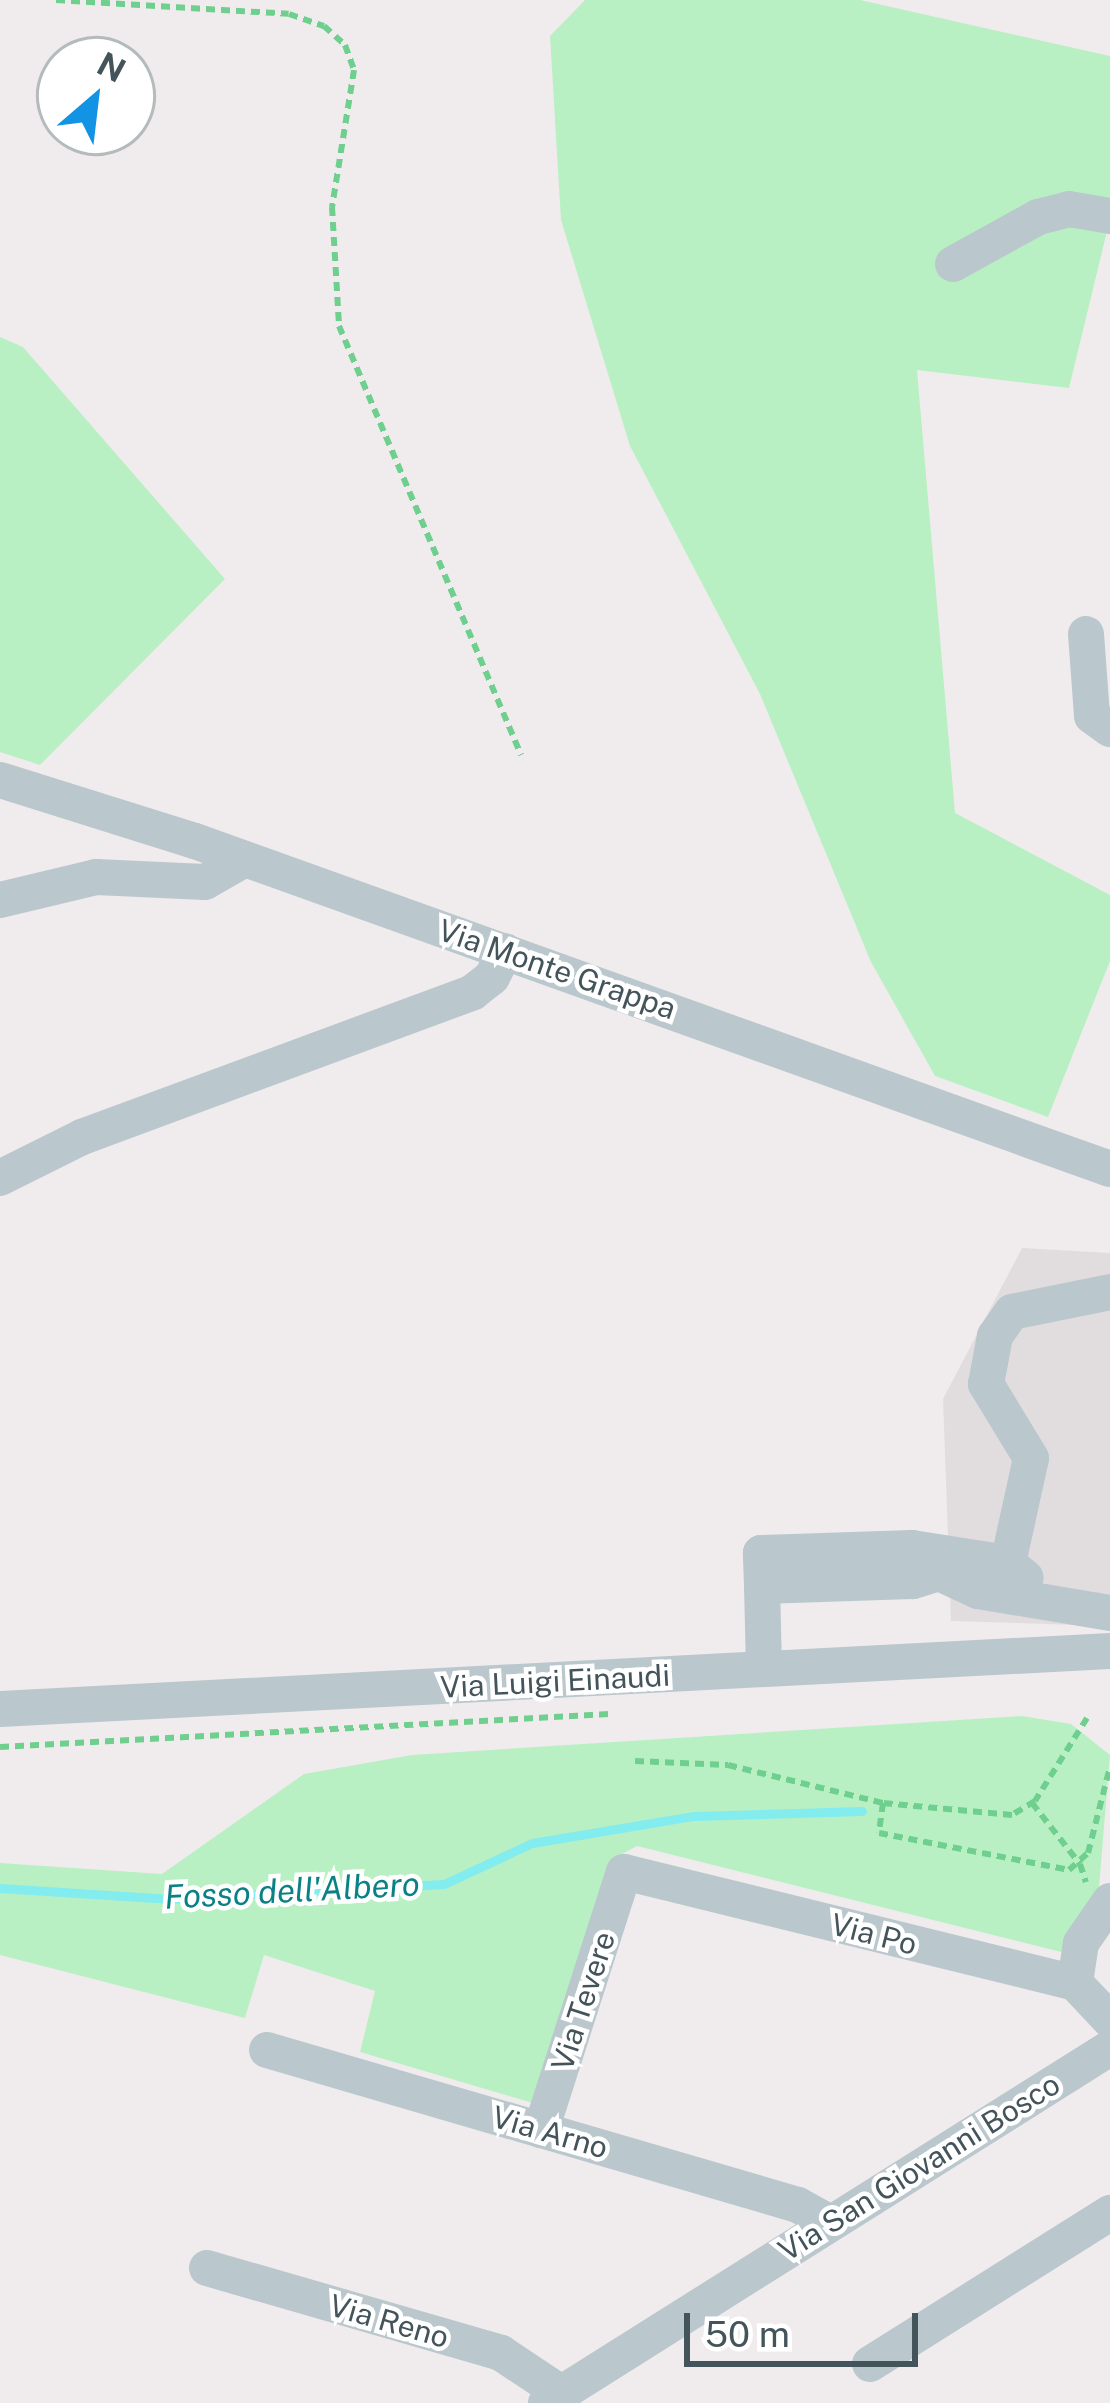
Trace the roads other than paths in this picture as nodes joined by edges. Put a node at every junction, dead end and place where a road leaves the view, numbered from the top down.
1 (1110, 216) edge
2 (953, 264) dead end
3 (1086, 634) dead end
4 (1110, 729) edge
5 (0, 780) edge
6 (244, 859) junction
7 (0, 900) edge
8 (506, 950) junction
9 (1110, 1169) edge
10 (0, 1178) edge
11 (1110, 1292) edge
12 (912, 1548) junction
13 (1008, 1563) junction
14 (939, 1573) junction
15 (762, 1586) junction
16 (1062, 1606) junction
17 (1110, 1613) edge
18 (1110, 1651) edge
19 (764, 1669) junction
20 (0, 1709) edge
21 (624, 1872) joint
22 (1103, 1911) edge
23 (1075, 1983) junction
24 (1110, 2020) edge
25 (1110, 2048) edge
26 (267, 2050) dead end
27 (542, 2130) junction
28 (1110, 2213) edge
29 (830, 2223) junction
30 (207, 2268) dead end
31 (870, 2364) dead end
32 (553, 2398) edge

1 - 2 street
3 - 4 street
5 - 6 street, Via Monte Grappa
6 - 7 street
6 - 8 street, Via Monte Grappa
8 - 9 street, Via Monte Grappa
8 - 10 street
11 - 13 street
12 - 13 street
12 - 14 street
12 - 15 street
13 - 16 street
14 - 15 street
14 - 16 street
15 - 19 street
16 - 17 street
18 - 19 street, Via Luigi Einaudi
19 - 20 street, Via Luigi Einaudi
21 - 23 street, Via Po
21 - 27 street, Via Tevere
22 - 23 street
23 - 24 street
25 - 29 street, Via San Giovanni Bosco
26 - 27 street, Via Arno
27 - 29 street, Via Arno
28 - 31 street
29 - 32 street, Via San Giovanni Bosco
30 - 32 street, Via Reno

